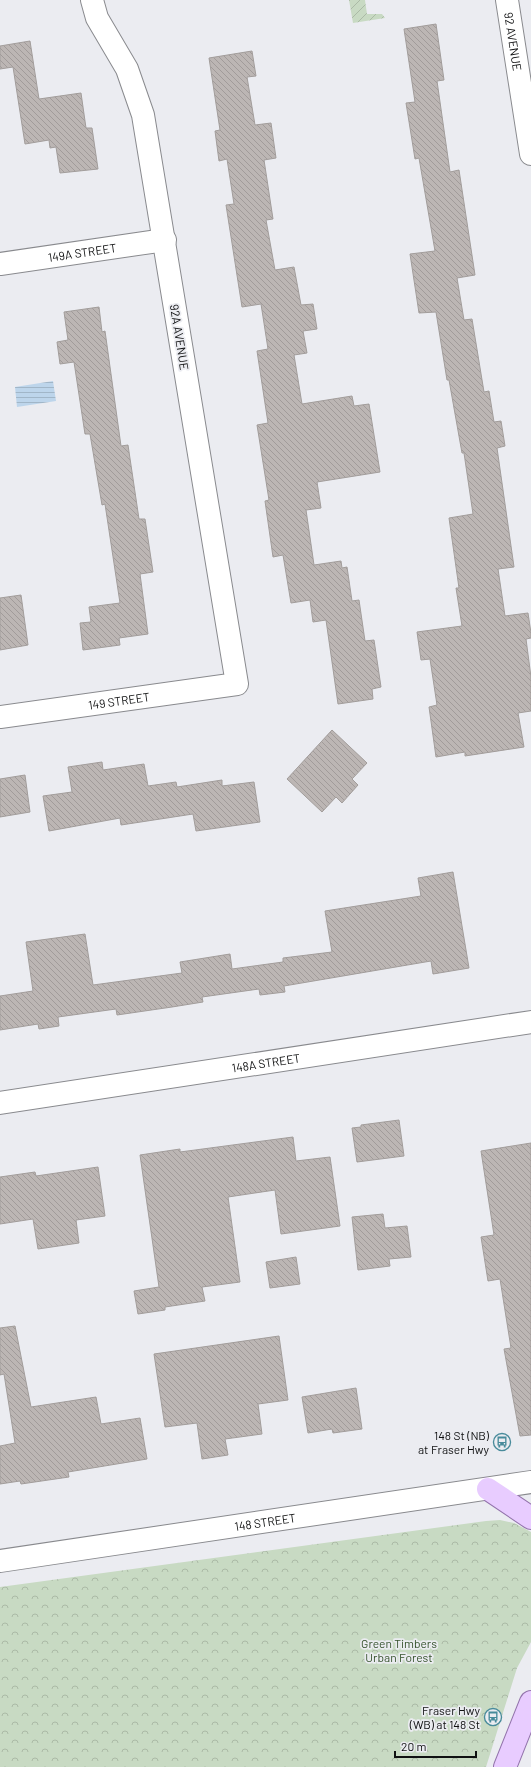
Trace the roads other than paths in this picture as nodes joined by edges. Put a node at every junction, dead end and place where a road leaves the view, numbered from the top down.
1 (92, 0) edge
2 (507, 0) edge
3 (531, 154) edge
4 (165, 240) junction
5 (0, 264) edge
6 (237, 684) joint
7 (0, 717) edge
8 (531, 1022) edge
9 (0, 1103) edge
10 (531, 1482) edge
11 (488, 1489) junction
12 (531, 1518) edge
13 (0, 1561) edge
14 (531, 1702) edge
15 (505, 1767) edge

1 - 4 street, 92A AVENUE
2 - 3 street, 92 AVENUE
4 - 5 street, 149A STREET
4 - 6 street, 92A AVENUE
6 - 7 street, 149 STREET
8 - 9 street, 148A STREET
10 - 11 street, 148 STREET
11 - 12 main road
11 - 13 street, 148 STREET
14 - 15 main road

